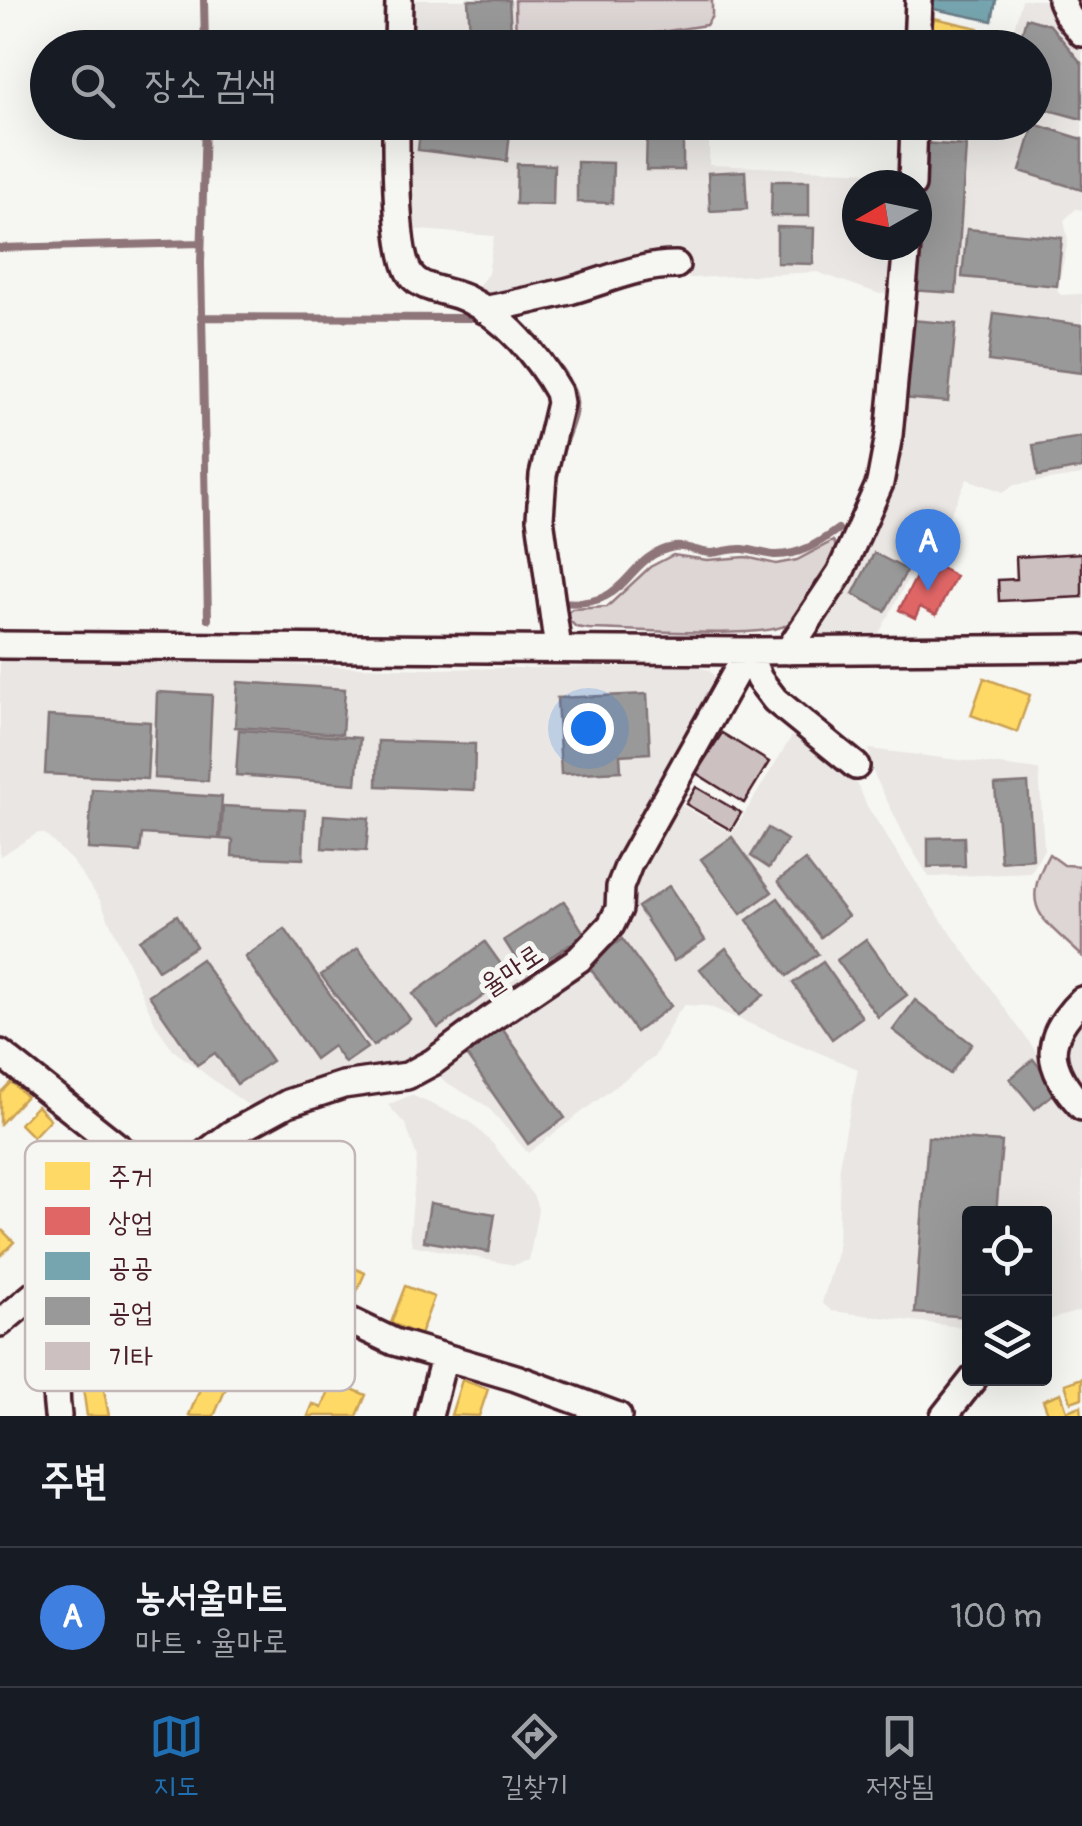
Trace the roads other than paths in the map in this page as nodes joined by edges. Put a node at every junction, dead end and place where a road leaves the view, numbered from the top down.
1 (399, 0) edge
2 (919, 0) edge
3 (1061, 0) edge
4 (398, 30) edge
5 (918, 30) edge
6 (1082, 33) edge
7 (396, 140) edge
8 (913, 140) edge
9 (912, 170) edge
10 (906, 260) edge
11 (676, 265) dead end
12 (484, 310) junction
13 (0, 645) edge
14 (1082, 648) edge
15 (558, 650) junction
16 (748, 651) junction
17 (788, 651) junction
18 (856, 766) dead end
19 (1082, 1000) edge
20 (0, 1053) edge
21 (1082, 1107) edge
22 (111, 1141) edge
23 (220, 1141) edge
24 (25, 1302) edge
25 (0, 1323) edge
26 (355, 1323) edge
27 (444, 1358) junction
28 (968, 1386) edge
29 (54, 1391) edge
30 (58, 1416) edge
31 (429, 1416) edge
32 (618, 1416) edge
33 (944, 1416) edge

1 - 4 street
2 - 5 street
3 - 6 street
7 - 12 street
8 - 9 street
10 - 17 street
11 - 12 street
12 - 15 street
13 - 15 street
14 - 17 street
15 - 16 street
16 - 17 street
16 - 18 street
16 - 23 street, 율마로
19 - 21 street
20 - 22 street
24 - 25 street
26 - 27 street
27 - 31 street
27 - 32 street
28 - 33 street
29 - 30 street, 율마로

